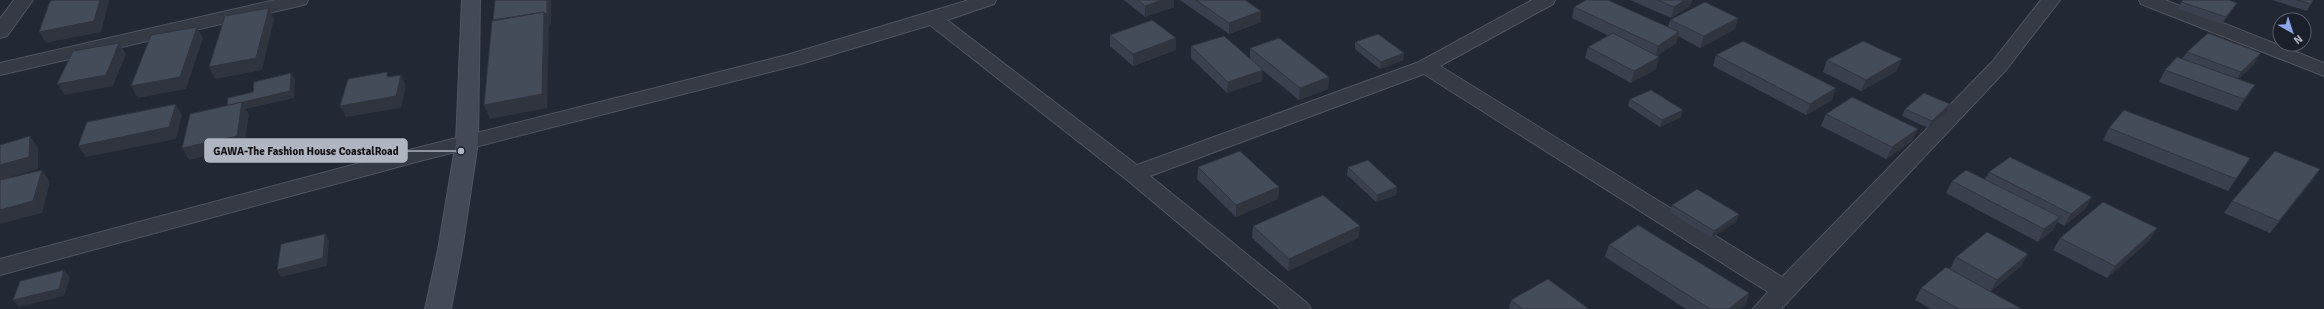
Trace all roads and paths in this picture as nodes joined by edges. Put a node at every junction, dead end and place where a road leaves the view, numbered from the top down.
1 (24, 0) edge
2 (299, 0) edge
3 (471, 0) edge
4 (987, 0) edge
5 (1546, 0) edge
6 (2051, 0) edge
7 (2148, 0) edge
8 (934, 19) junction
9 (0, 32) edge
10 (1426, 66) junction
11 (0, 69) edge
12 (2324, 70) edge
13 (467, 142) junction
14 (1134, 174) junction
15 (0, 267) edge
16 (1784, 290) junction
17 (438, 309) edge
18 (1298, 309) edge
19 (1766, 309) edge

1 - 9 street
2 - 11 street
3 - 13 street
4 - 8 street
5 - 10 street
6 - 16 street
7 - 12 street
8 - 13 street
8 - 14 street
10 - 14 street
10 - 16 street
13 - 15 street
13 - 17 street
14 - 18 street
16 - 19 street

